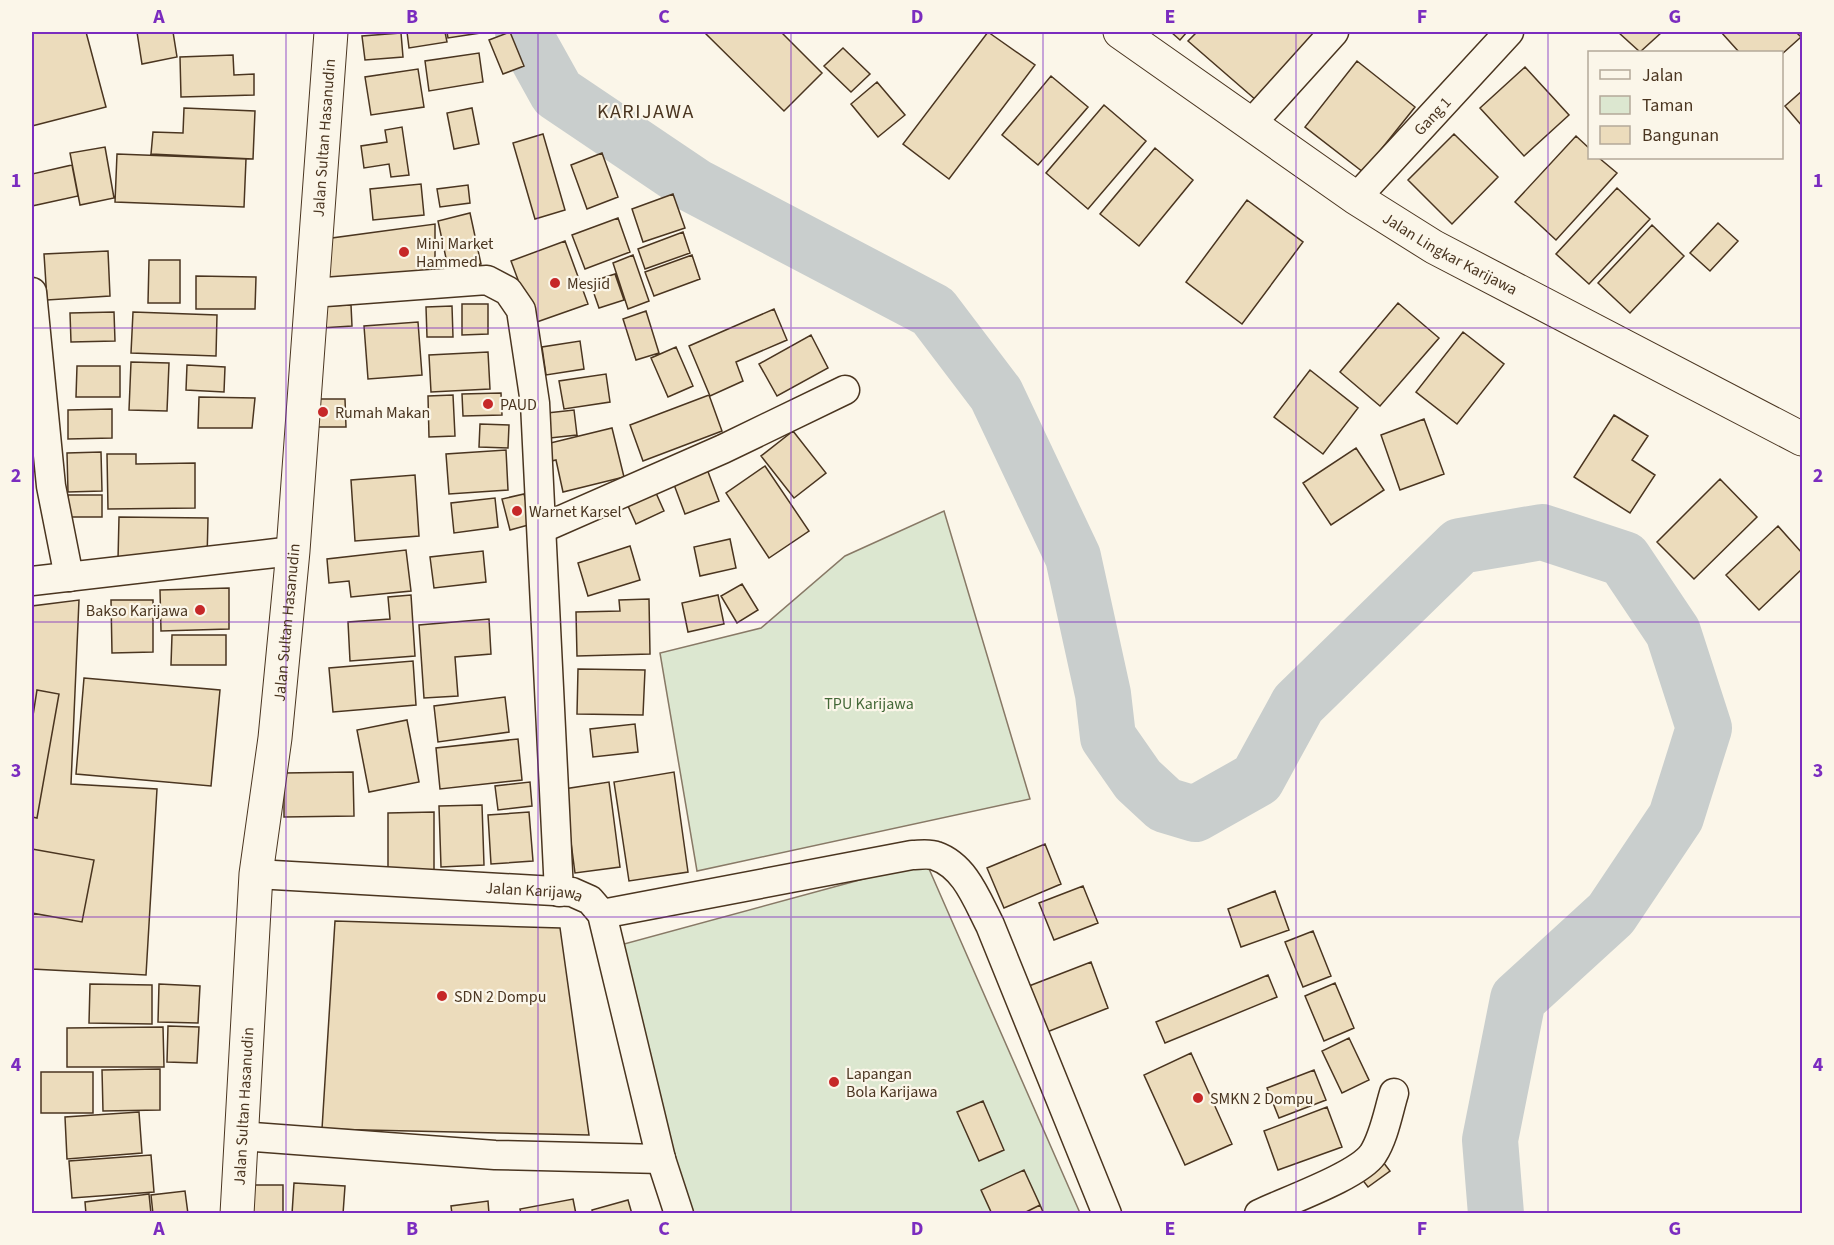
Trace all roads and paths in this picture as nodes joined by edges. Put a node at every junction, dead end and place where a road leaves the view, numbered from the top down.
1 (331, 32) edge
2 (1120, 32) edge
3 (1334, 32) edge
4 (1509, 32) edge
5 (1251, 124) junction
6 (1356, 198) junction
7 (32, 292) edge
8 (312, 293) junction
9 (845, 390) dead end
10 (1803, 439) edge
11 (543, 528) junction
12 (292, 551) junction
13 (69, 577) junction
14 (32, 581) edge
15 (256, 874) junction
16 (559, 892) junction
17 (602, 914) junction
18 (1394, 1093) dead end
19 (242, 1136) junction
20 (661, 1159) junction
21 (237, 1214) edge
22 (679, 1214) edge
23 (1107, 1214) edge
24 (1259, 1214) edge

1 - 8 main road, Jalan Sultan Hasanudin
2 - 5 main road, Jalan Lingkar Karijawa
3 - 5 street
4 - 6 street, Gang 1
5 - 6 main road, Jalan Lingkar Karijawa
6 - 10 main road, Jalan Lingkar Karijawa
7 - 13 street
8 - 11 street
8 - 12 main road, Jalan Sultan Hasanudin
9 - 11 street
11 - 16 street
12 - 13 street
12 - 15 main road, Jalan Sultan Hasanudin
13 - 14 street
15 - 16 street, Jalan Karijawa
15 - 19 main road, Jalan Sultan Hasanudin
16 - 17 street, Jalan Karijawa
17 - 20 street, Jalan Karijawa
17 - 23 street
18 - 24 street
19 - 20 street
19 - 21 main road, Jalan Sultan Hasanudin
20 - 22 street, Jalan Karijawa

